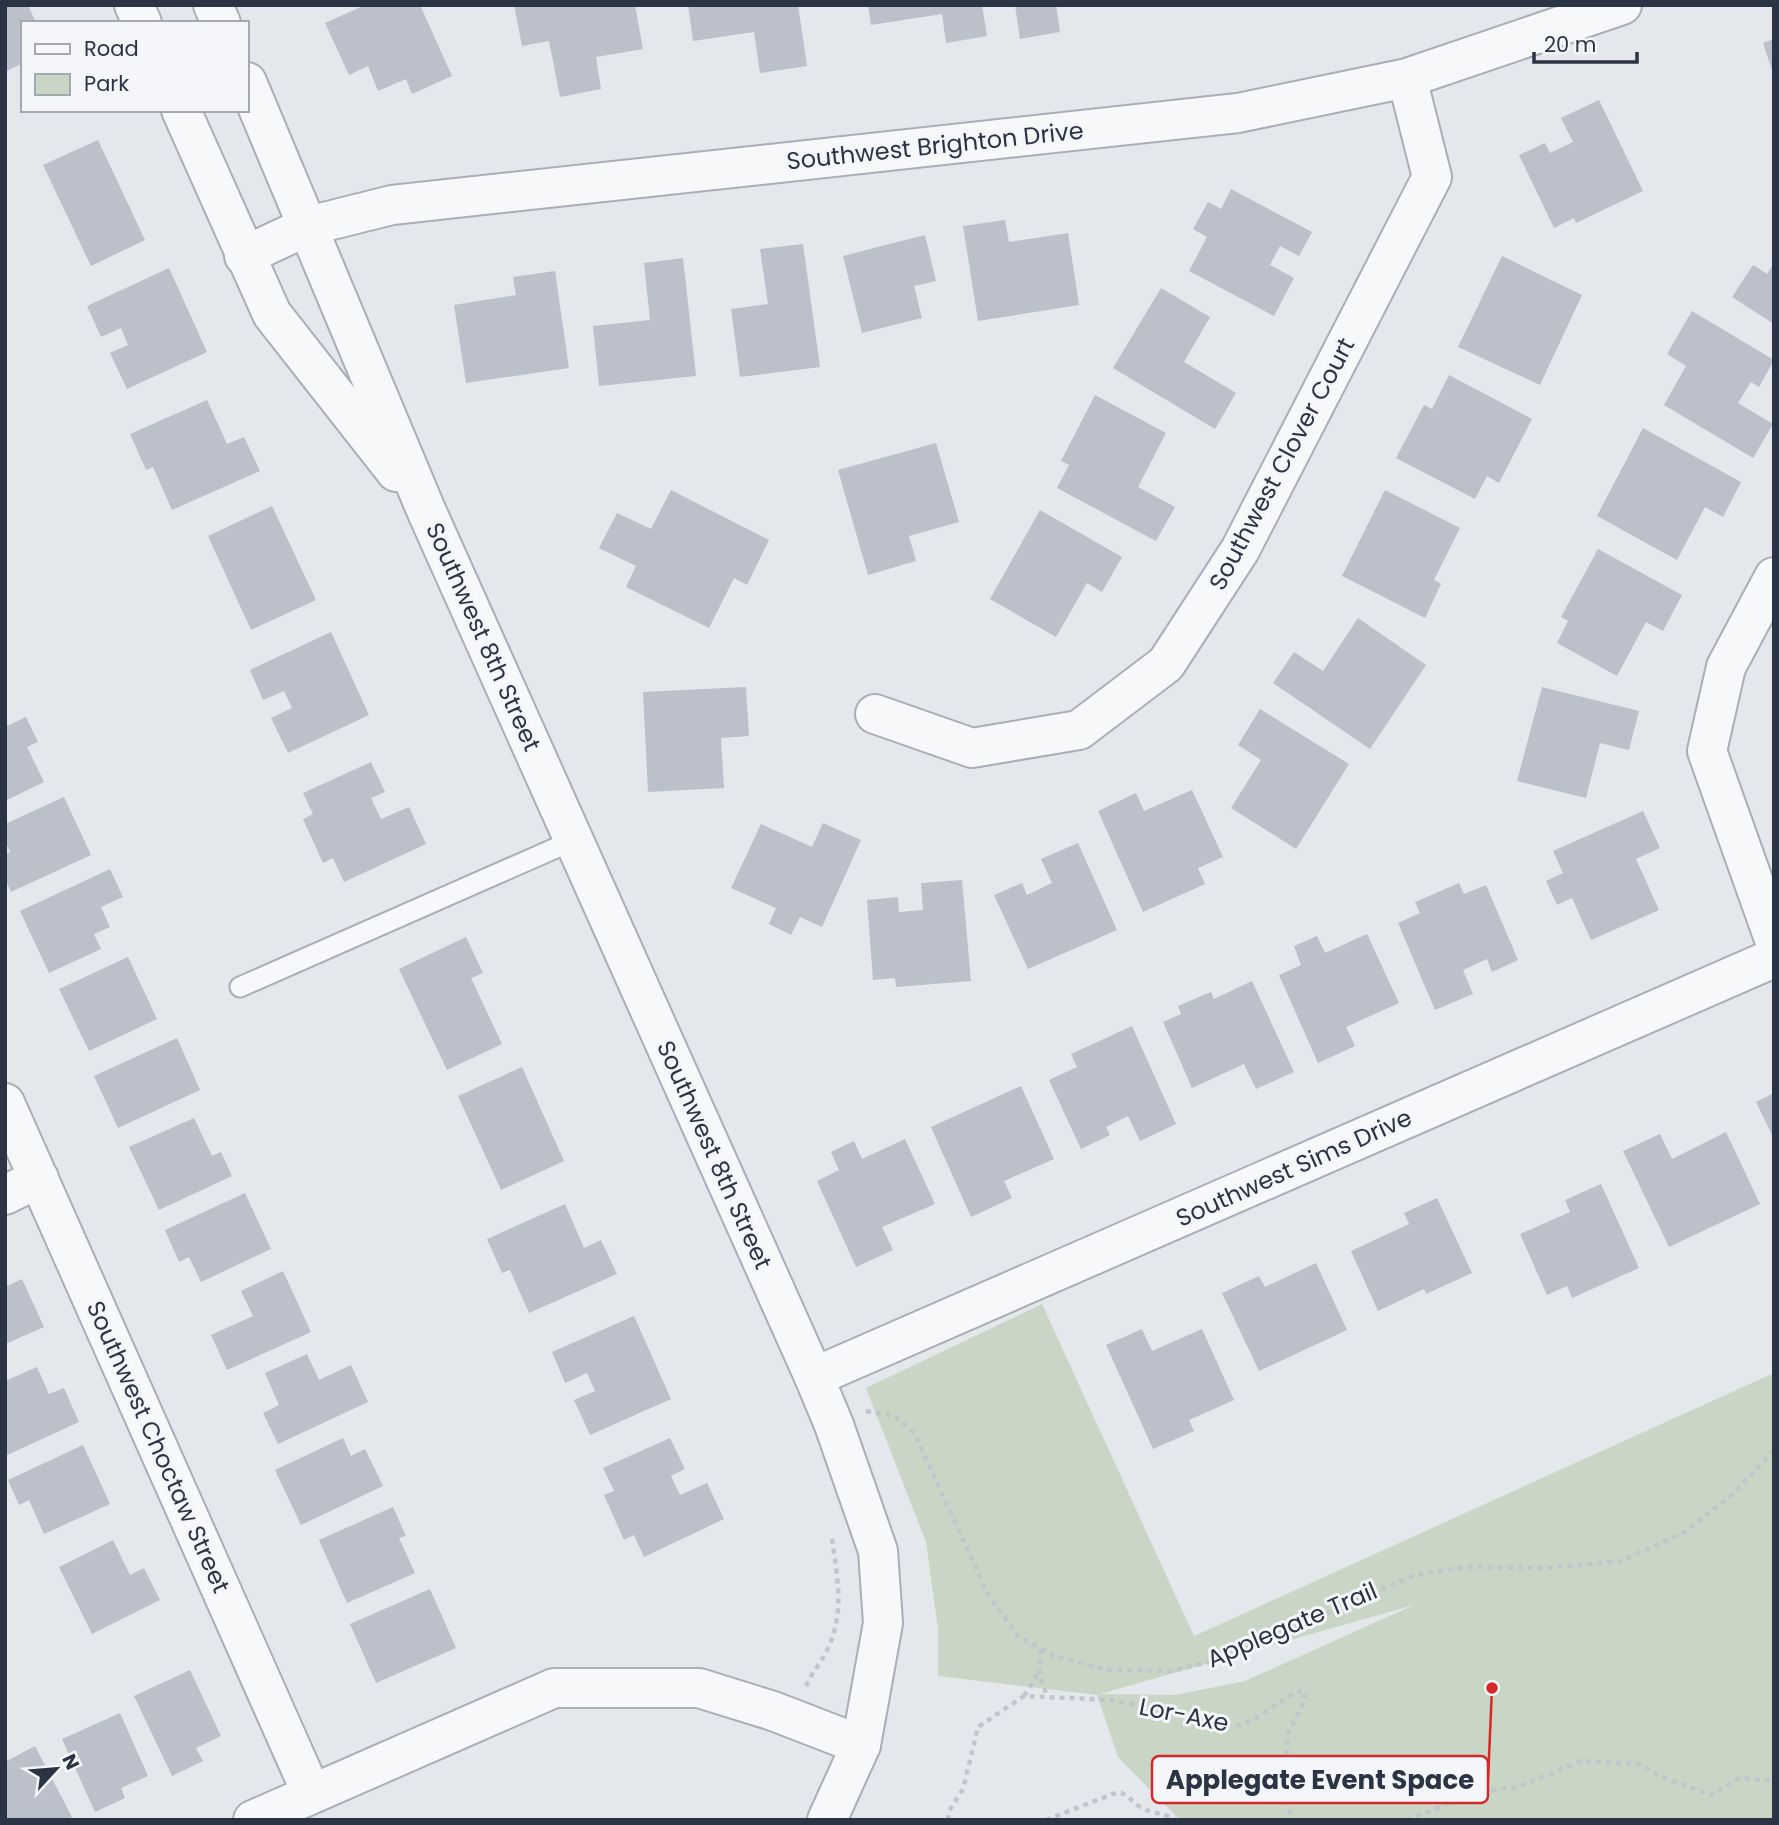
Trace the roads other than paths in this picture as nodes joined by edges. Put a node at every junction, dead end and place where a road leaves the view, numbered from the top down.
1 (134, 5) edge
2 (213, 5) edge
3 (1622, 5) edge
4 (141, 21) edge
5 (220, 21) edge
6 (1407, 78) junction
7 (248, 84) edge
8 (182, 112) edge
9 (308, 226) junction
10 (244, 256) junction
11 (426, 510) junction
12 (1774, 577) edge
13 (875, 714) dead end
14 (574, 841) junction
15 (1774, 939) edge
16 (1774, 957) edge
17 (240, 987) dead end
18 (5, 1103) edge
19 (39, 1178) junction
20 (5, 1195) edge
21 (814, 1377) junction
22 (861, 1745) junction
23 (311, 1792) junction
24 (253, 1820) edge
25 (827, 1820) edge

1 - 4 street
2 - 5 street
3 - 6 street, Southwest Brighton Drive
6 - 9 street, Southwest Brighton Drive
6 - 13 street, Southwest Clover Court
7 - 9 street, Southwest 8th Street
8 - 10 street, Southwest 8th Street
9 - 10 street, Southwest Brighton Drive
9 - 11 street, Southwest 8th Street
10 - 11 street, Southwest 8th Street
11 - 14 street, Southwest 8th Street
12 - 15 street
14 - 17 lane
14 - 21 street, Southwest 8th Street
16 - 21 street, Southwest Sims Drive
18 - 19 street, Southwest Choctaw Street
19 - 20 street
19 - 23 street, Southwest Choctaw Street
21 - 22 street, Southwest 8th Street
22 - 23 street
22 - 25 street, Southwest 8th Street
23 - 24 street

